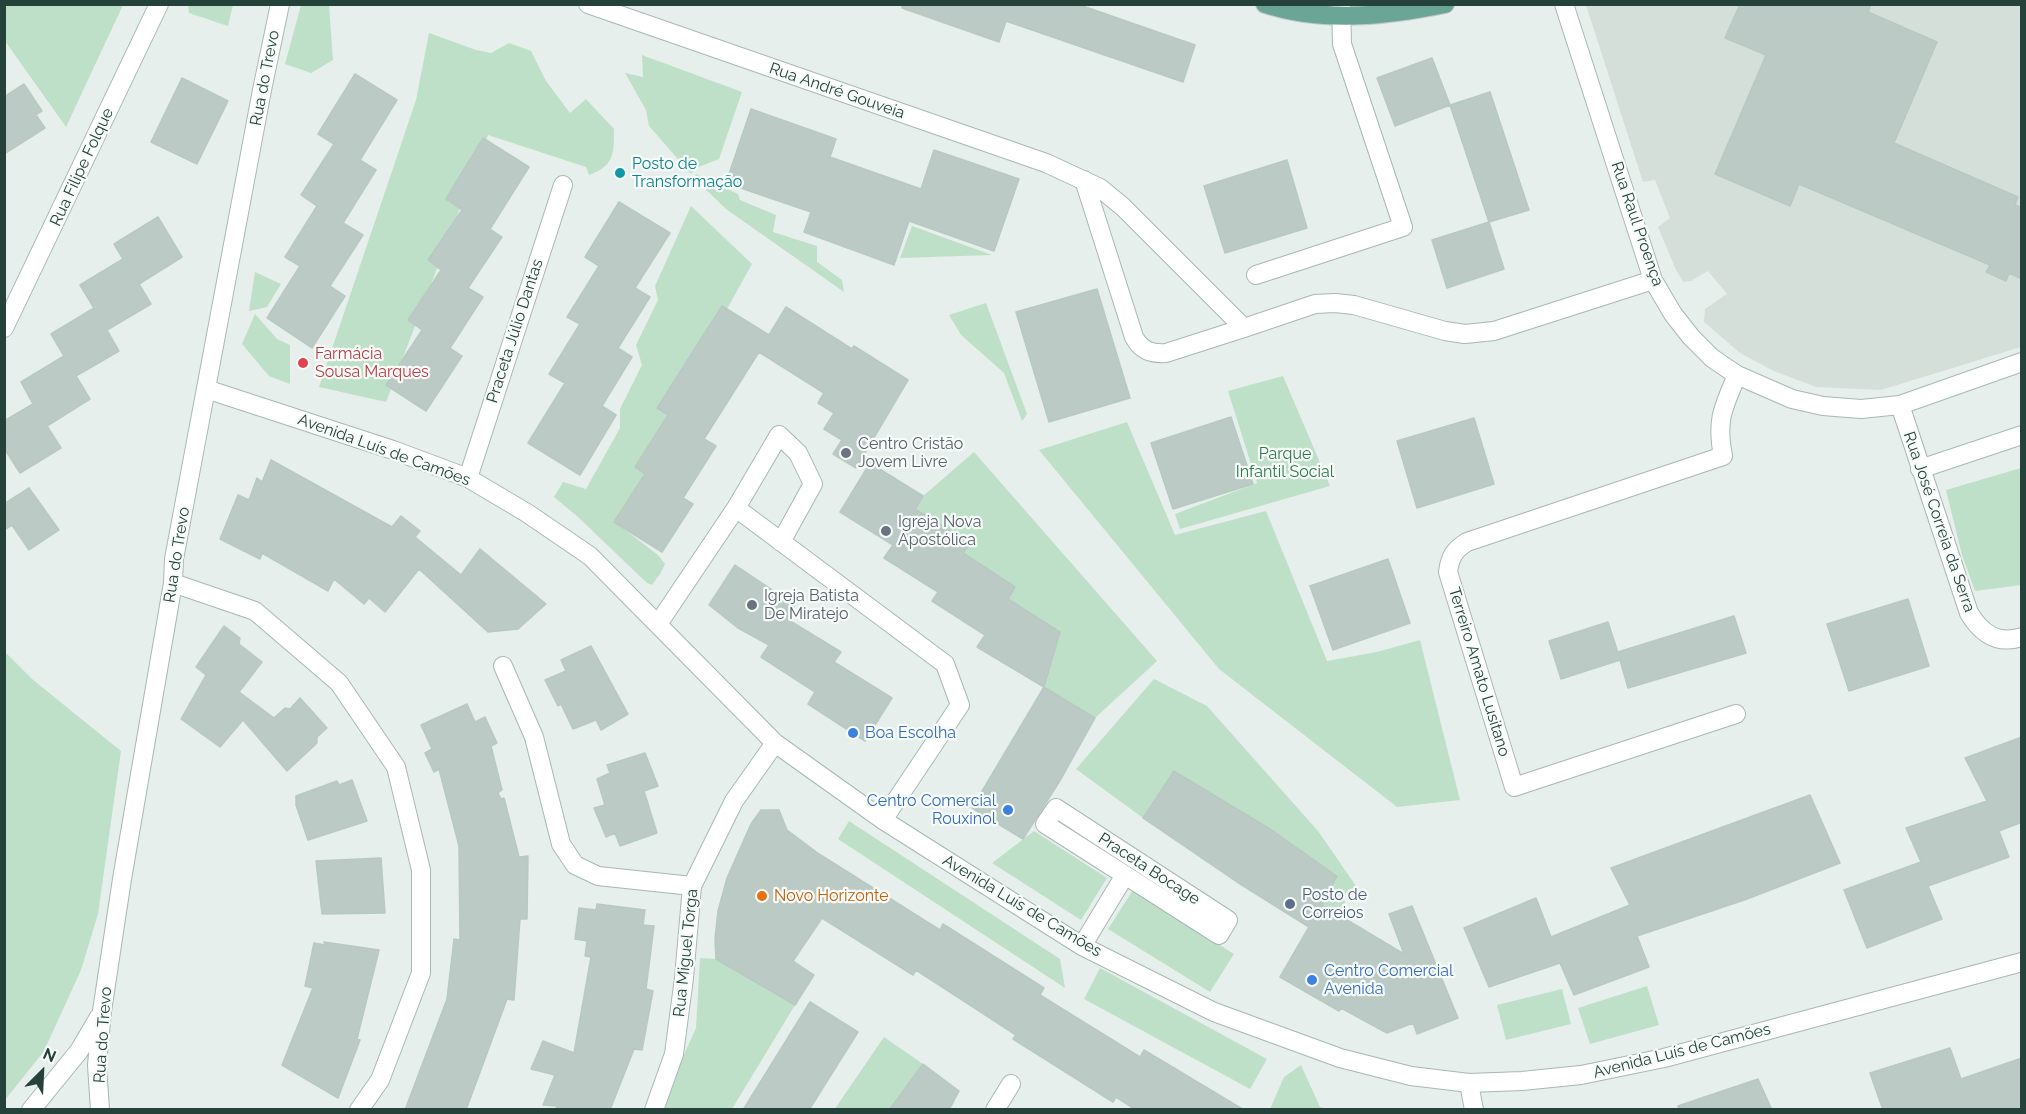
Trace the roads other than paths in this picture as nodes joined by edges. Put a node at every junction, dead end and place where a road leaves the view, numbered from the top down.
1 (159, 4) edge
2 (280, 4) edge
3 (588, 4) edge
4 (1265, 4) edge
5 (1445, 4) edge
6 (1564, 4) edge
7 (1341, 10) edge
8 (1084, 180) junction
9 (563, 185) dead end
10 (1256, 275) dead end
11 (1653, 280) junction
12 (4, 328) edge
13 (1244, 328) junction
14 (2022, 362) edge
15 (1737, 375) junction
16 (206, 389) junction
17 (1900, 405) junction
18 (2022, 435) edge
19 (1920, 469) junction
20 (468, 478) junction
21 (736, 508) junction
22 (782, 542) junction
23 (173, 583) junction
24 (658, 624) junction
25 (2022, 637) edge
26 (503, 666) dead end
27 (1736, 714) dead end
28 (775, 742) junction
29 (883, 820) junction
30 (1125, 875) junction
31 (692, 886) junction
32 (1082, 946) junction
33 (2022, 962) edge
34 (102, 1011) junction
35 (1470, 1083) junction
36 (1011, 1084) dead end
37 (31, 1110) edge
38 (100, 1110) edge
39 (359, 1110) edge
40 (654, 1110) edge
41 (995, 1110) edge
42 (1474, 1110) edge

1 - 12 street, Rua Filipe Folque
2 - 16 street, Rua do Trevo
3 - 8 street, Rua André Gouveia
4 - 7 main road
5 - 7 main road
6 - 11 street, Rua Raul Proença
7 - 10 street
8 - 13 street, Rua André Gouveia
8 - 13 street
9 - 20 street, Praceta Júlio Dantas
11 - 13 street
11 - 15 street, Rua Raul Proença
14 - 17 street, Rua Raul Proença
15 - 17 street, Rua Raul Proença
15 - 27 street, Terreiro Amato Lusitano
16 - 20 street, Avenida Luís de Camões
16 - 23 street, Rua do Trevo
17 - 19 street, Rua José Correia da Serra
18 - 19 street
19 - 25 street, Rua José Correia da Serra
20 - 24 street, Avenida Luís de Camões
21 - 22 street
21 - 22 street
21 - 24 street
22 - 29 street
23 - 34 street, Rua do Trevo
23 - 39 street
24 - 28 street, Avenida Luís de Camões
26 - 31 street
28 - 29 street, Avenida Luís de Camões
28 - 31 street, Rua Miguel Torga
29 - 32 street, Avenida Luís de Camões
30 - 30 street, Praceta Bocage
30 - 32 street, Praceta Bocage
31 - 40 street, Rua Miguel Torga
32 - 35 street, Avenida Luís de Camões
33 - 35 street, Avenida Luís de Camões
34 - 37 street
34 - 38 street, Rua do Trevo
35 - 42 street
36 - 41 street

